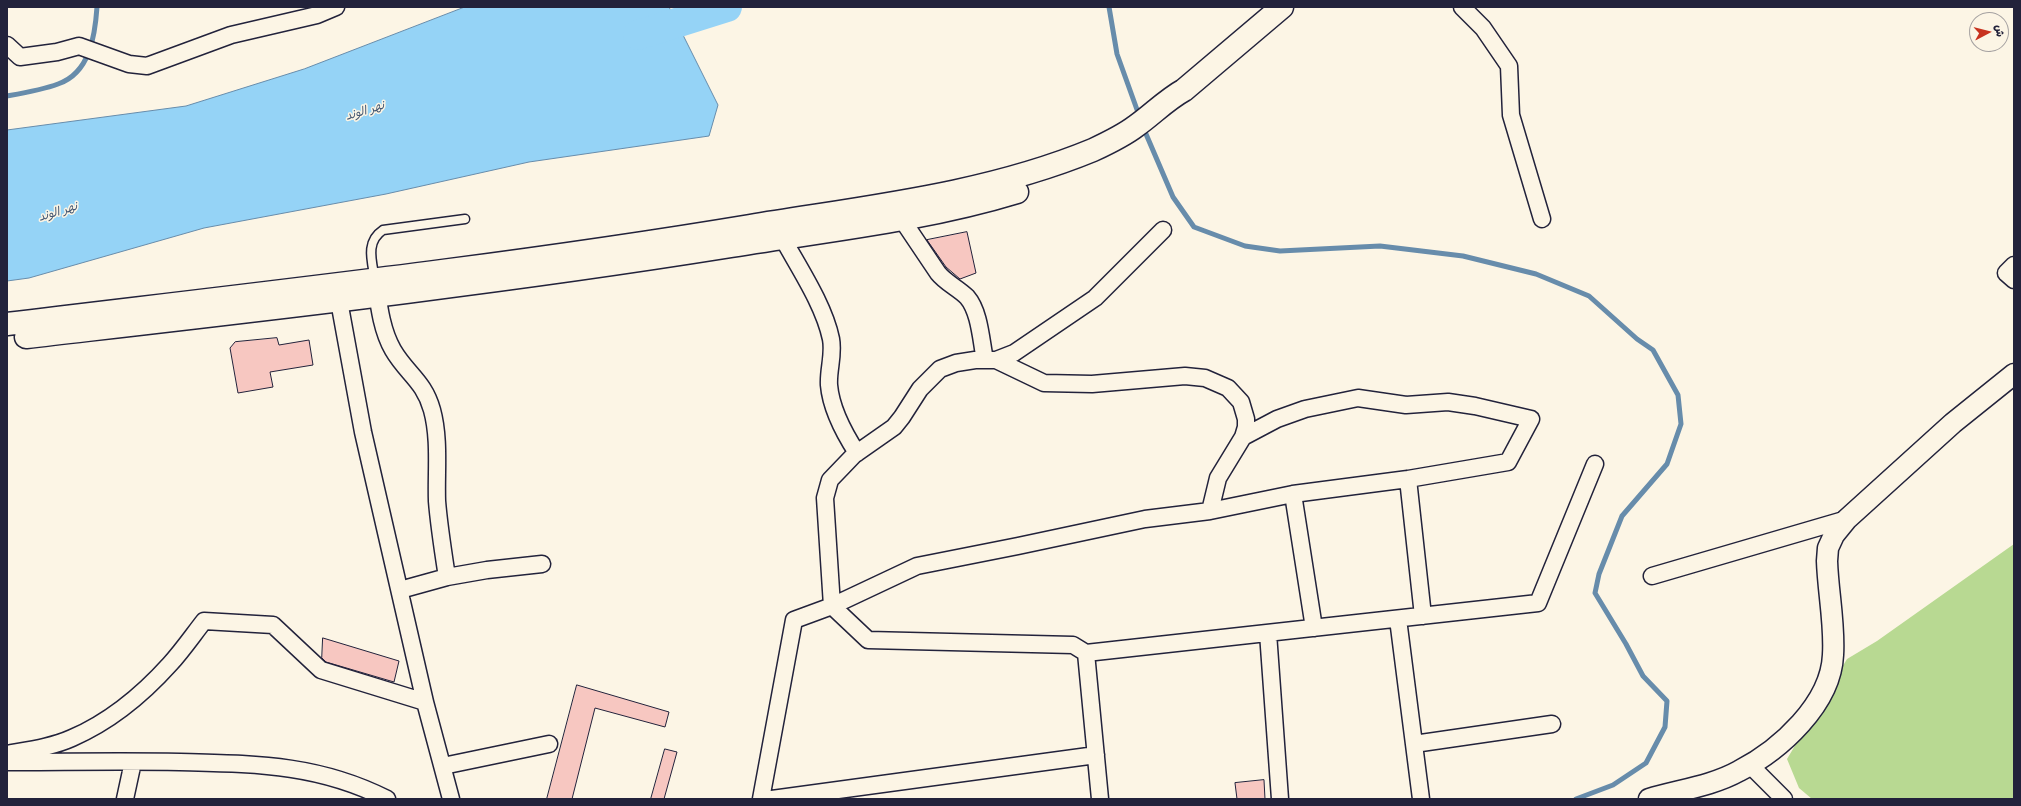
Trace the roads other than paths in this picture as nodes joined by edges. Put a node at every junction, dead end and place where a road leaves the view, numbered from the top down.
1 (336, 7) edge
2 (1282, 7) edge
3 (1462, 7) edge
4 (7, 45) edge
5 (1121, 144) junction
6 (901, 218) junction
7 (465, 219) dead end
8 (1542, 219) dead end
9 (1164, 230) dead end
10 (782, 237) junction
11 (2014, 265) edge
12 (2014, 280) edge
13 (376, 288) junction
14 (337, 293) junction
15 (7, 324) edge
16 (7, 339) edge
17 (991, 360) junction
18 (2014, 374) edge
19 (1243, 437) junction
20 (857, 453) junction
21 (1595, 464) dead end
22 (1408, 479) junction
23 (1293, 494) junction
24 (1210, 511) junction
25 (1848, 519) junction
26 (542, 564) dead end
27 (446, 576) junction
28 (1652, 576) dead end
29 (400, 590) junction
30 (832, 606) junction
31 (1423, 616) junction
32 (1398, 619) junction
33 (1314, 628) junction
34 (1268, 633) junction
35 (1086, 653) junction
36 (425, 702) junction
37 (1552, 724) dead end
38 (549, 744) dead end
39 (1414, 744) junction
40 (7, 754) edge
41 (1096, 755) junction
42 (7, 762) edge
43 (133, 762) junction
44 (1750, 765) junction
45 (443, 766) junction
46 (380, 798) edge
47 (125, 799) edge
48 (451, 799) edge
49 (761, 799) edge
50 (772, 799) edge
51 (1100, 799) edge
52 (1280, 799) edge
53 (1421, 799) edge
54 (1649, 799) edge
55 (1784, 799) edge

1 - 4 street
2 - 5 main road
3 - 8 street
5 - 6 main road
5 - 13 main road
6 - 10 main road
6 - 17 street
7 - 13 lane
9 - 17 street
10 - 13 main road
10 - 20 street
11 - 12 street
13 - 14 main road
13 - 27 street
14 - 15 main road
14 - 16 main road
14 - 29 street
17 - 19 street
17 - 20 street
18 - 25 street
19 - 22 street
19 - 24 street
20 - 30 street
21 - 31 street
22 - 23 street
22 - 31 street
23 - 24 street
23 - 33 street
24 - 30 street
25 - 28 street
25 - 44 street
26 - 27 street
27 - 29 street
29 - 36 street
30 - 35 street
30 - 49 street
31 - 32 street
32 - 33 street
32 - 39 street
33 - 34 street
34 - 35 street
34 - 52 street
35 - 41 street
36 - 40 street
36 - 45 street
37 - 39 street
38 - 45 street
39 - 53 street
41 - 50 street
41 - 51 street
42 - 43 street
43 - 46 street
43 - 47 street
44 - 54 street
44 - 55 street
45 - 48 street

